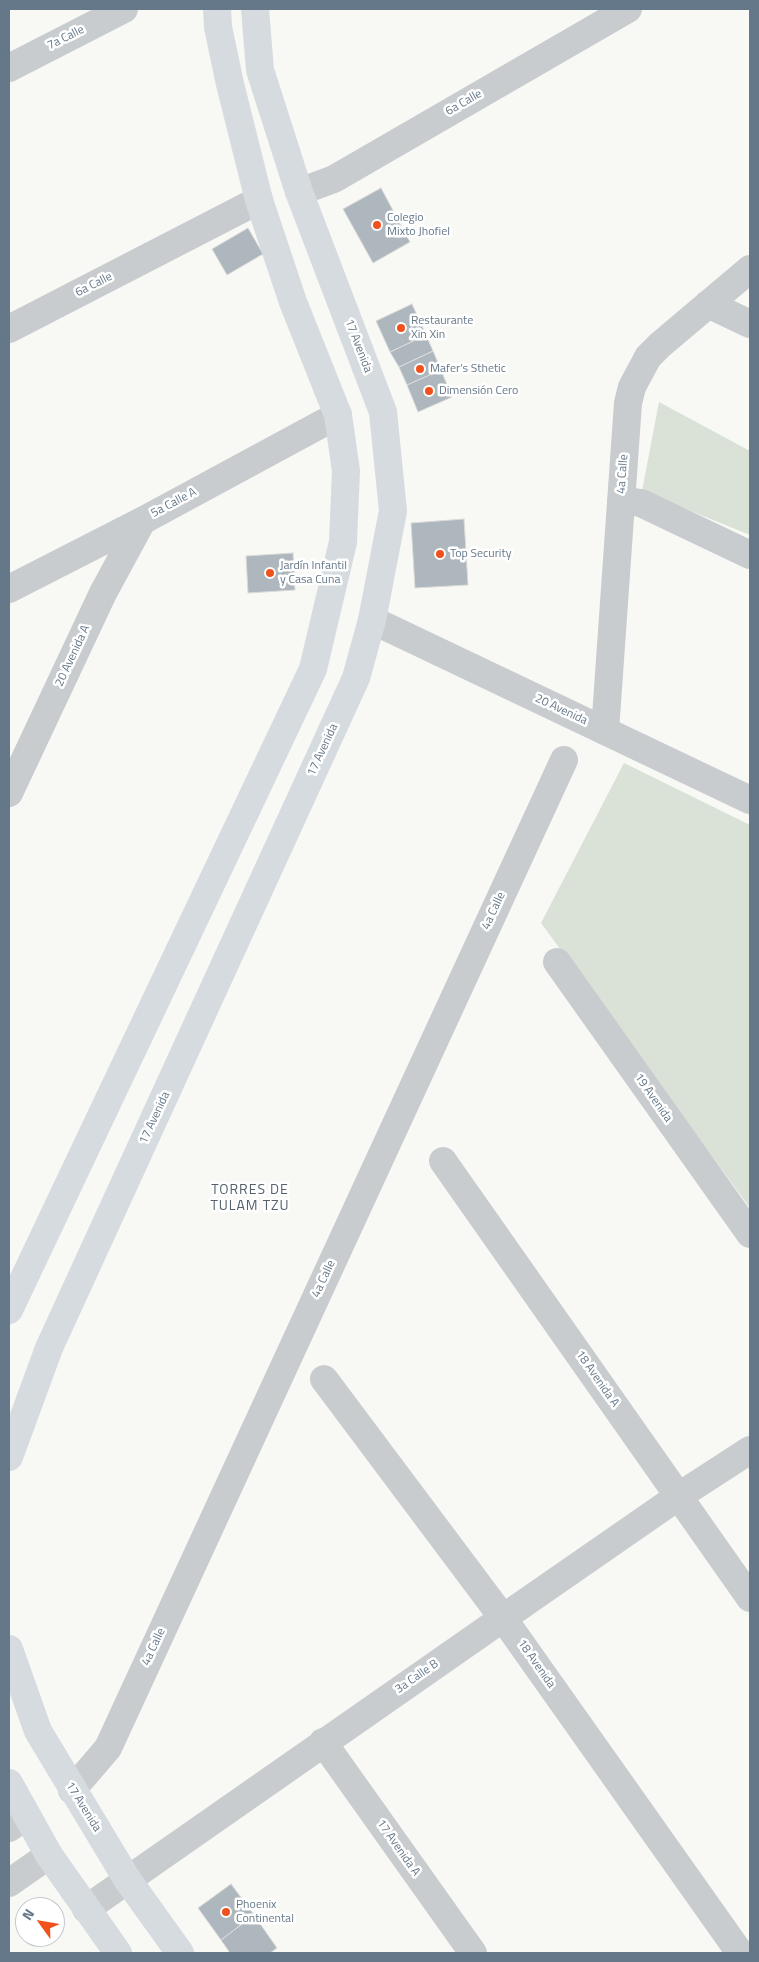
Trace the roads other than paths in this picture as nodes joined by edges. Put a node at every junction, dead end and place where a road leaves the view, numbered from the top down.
1 (124, 9) edge
2 (217, 9) edge
3 (255, 9) edge
4 (628, 9) edge
5 (9, 68) edge
6 (299, 192) junction
7 (259, 200) junction
8 (750, 268) edge
9 (708, 304) junction
10 (750, 324) edge
11 (9, 329) edge
12 (338, 415) junction
13 (621, 500) junction
14 (142, 521) junction
15 (750, 555) edge
16 (9, 589) edge
17 (372, 620) junction
18 (605, 731) junction
19 (564, 760) dead end
20 (9, 793) edge
21 (750, 800) edge
22 (557, 962) dead end
23 (443, 1161) dead end
24 (750, 1234) edge
25 (9, 1310) edge
26 (324, 1379) dead end
27 (750, 1450) edge
28 (9, 1457) edge
29 (679, 1496) junction
30 (750, 1598) edge
31 (503, 1618) junction
32 (9, 1648) edge
33 (323, 1742) junction
34 (9, 1783) edge
35 (72, 1790) junction
36 (17, 1822) edge
37 (49, 1855) junction
38 (127, 1879) junction
39 (9, 1883) edge
40 (86, 1909) junction
41 (118, 1953) edge
42 (180, 1953) edge
43 (472, 1953) edge
44 (740, 1953) edge

1 - 5 street, 7a Calle
2 - 7 main road
3 - 6 main road, 17 Avenida
4 - 6 street, 6a Calle
6 - 17 main road, 17 Avenida
7 - 11 street, 6a Calle
7 - 12 main road
8 - 9 street, 4a Calle
9 - 10 street
9 - 13 street, 4a Calle
12 - 14 street, 5a Calle A
12 - 25 main road
13 - 15 street
13 - 18 street, 4a Calle
14 - 16 street, 5a Calle A
14 - 20 street, 20 Avenida A
17 - 18 street, 20 Avenida
17 - 28 main road, 17 Avenida
18 - 21 street, 20 Avenida
19 - 35 street, 4a Calle
22 - 24 street, 19 Avenida
23 - 29 street, 18 Avenida A
26 - 31 street, 18 Avenida
27 - 29 street, 3a Calle B
29 - 30 street, 18 Avenida A
29 - 31 street, 3a Calle B
31 - 33 street, 3a Calle B
31 - 44 street, 18 Avenida
32 - 35 main road, 17 Avenida
33 - 38 street, 3a Calle B
33 - 43 street, 17 Avenida A
34 - 36 main road
35 - 38 main road, 17 Avenida
36 - 37 main road
37 - 39 street
37 - 40 main road
38 - 40 street, 3a Calle B
38 - 42 main road, 17 Avenida
40 - 41 main road

